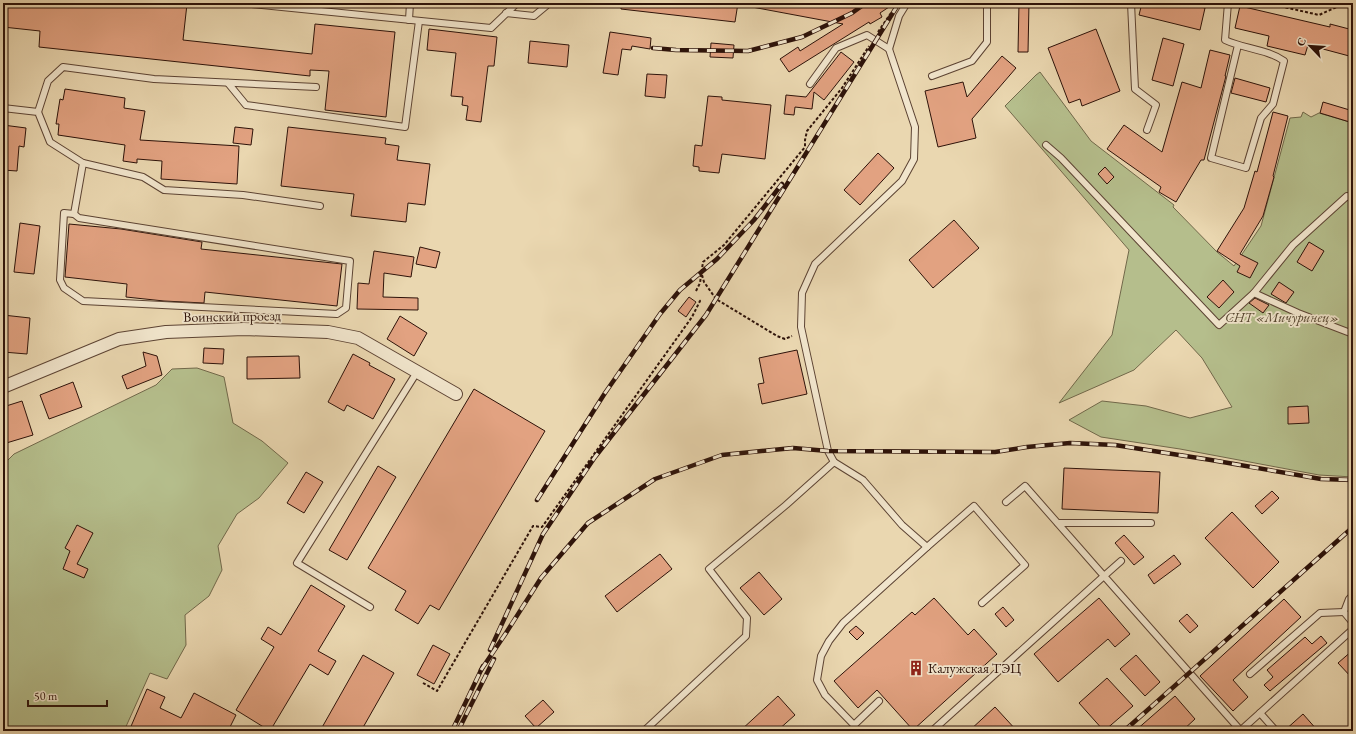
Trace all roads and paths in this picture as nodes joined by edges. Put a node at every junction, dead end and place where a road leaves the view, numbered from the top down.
1 (246, 3) edge
2 (410, 3) edge
3 (517, 3) edge
4 (907, 3) edge
5 (987, 3) edge
6 (1131, 3) edge
7 (1228, 3) edge
8 (1266, 3) edge
9 (546, 6) dead end
10 (1353, 7) edge
11 (891, 12) dead end
12 (506, 14) junction
13 (409, 20) junction
14 (420, 21) junction
15 (874, 39) junction
16 (1238, 45) junction
17 (889, 49) junction
18 (932, 76) dead end
19 (228, 82) junction
20 (810, 84) dead end
21 (316, 87) dead end
22 (3, 108) edge
23 (38, 112) junction
24 (1147, 130) dead end
25 (1046, 144) dead end
26 (83, 163) junction
27 (1353, 191) edge
28 (1350, 197) edge
29 (320, 206) dead end
30 (74, 214) junction
31 (701, 273) junction
32 (696, 291) dead end
33 (1254, 293) junction
34 (698, 299) dead end
35 (1353, 334) edge
36 (792, 336) dead end
37 (417, 372) junction
38 (3, 387) edge
39 (456, 394) dead end
40 (834, 462) junction
41 (1006, 502) dead end
42 (1058, 523) junction
43 (1151, 523) dead end
44 (927, 547) junction
45 (1121, 561) dead end
46 (1104, 576) junction
47 (1353, 596) edge
48 (982, 604) dead end
49 (370, 607) dead end
50 (1344, 612) junction
51 (1353, 623) edge
52 (1353, 629) edge
53 (1250, 674) dead end
54 (423, 683) dead end
55 (879, 702) dead end
56 (1260, 713) junction
57 (644, 731) edge
58 (932, 731) edge
59 (1240, 731) edge
60 (1276, 731) edge

1 - 13 lane
2 - 13 lane
3 - 12 lane
4 - 17 lane
5 - 18 lane
6 - 24 lane
7 - 16 lane
8 - 10 path
9 - 12 lane
11 - 15 path
12 - 14 lane
13 - 14 lane
14 - 19 lane
15 - 17 lane
15 - 20 lane
15 - 31 path
16 - 16 lane
17 - 40 lane
19 - 21 lane
19 - 23 lane
22 - 23 lane
23 - 26 lane
25 - 33 lane
26 - 29 lane
26 - 30 lane
27 - 28 lane
28 - 33 lane
30 - 30 lane
31 - 32 path
31 - 36 path
33 - 35 lane
34 - 54 path
37 - 38 street, Воинский проезд
37 - 39 street, Воинский проезд
37 - 49 lane
40 - 44 lane
40 - 57 lane
41 - 42 lane
42 - 43 lane
42 - 46 lane
44 - 48 lane
44 - 55 lane
45 - 46 lane
46 - 58 lane
46 - 59 lane
47 - 50 lane
50 - 51 lane
50 - 53 lane
52 - 56 lane
56 - 59 lane
56 - 60 lane

